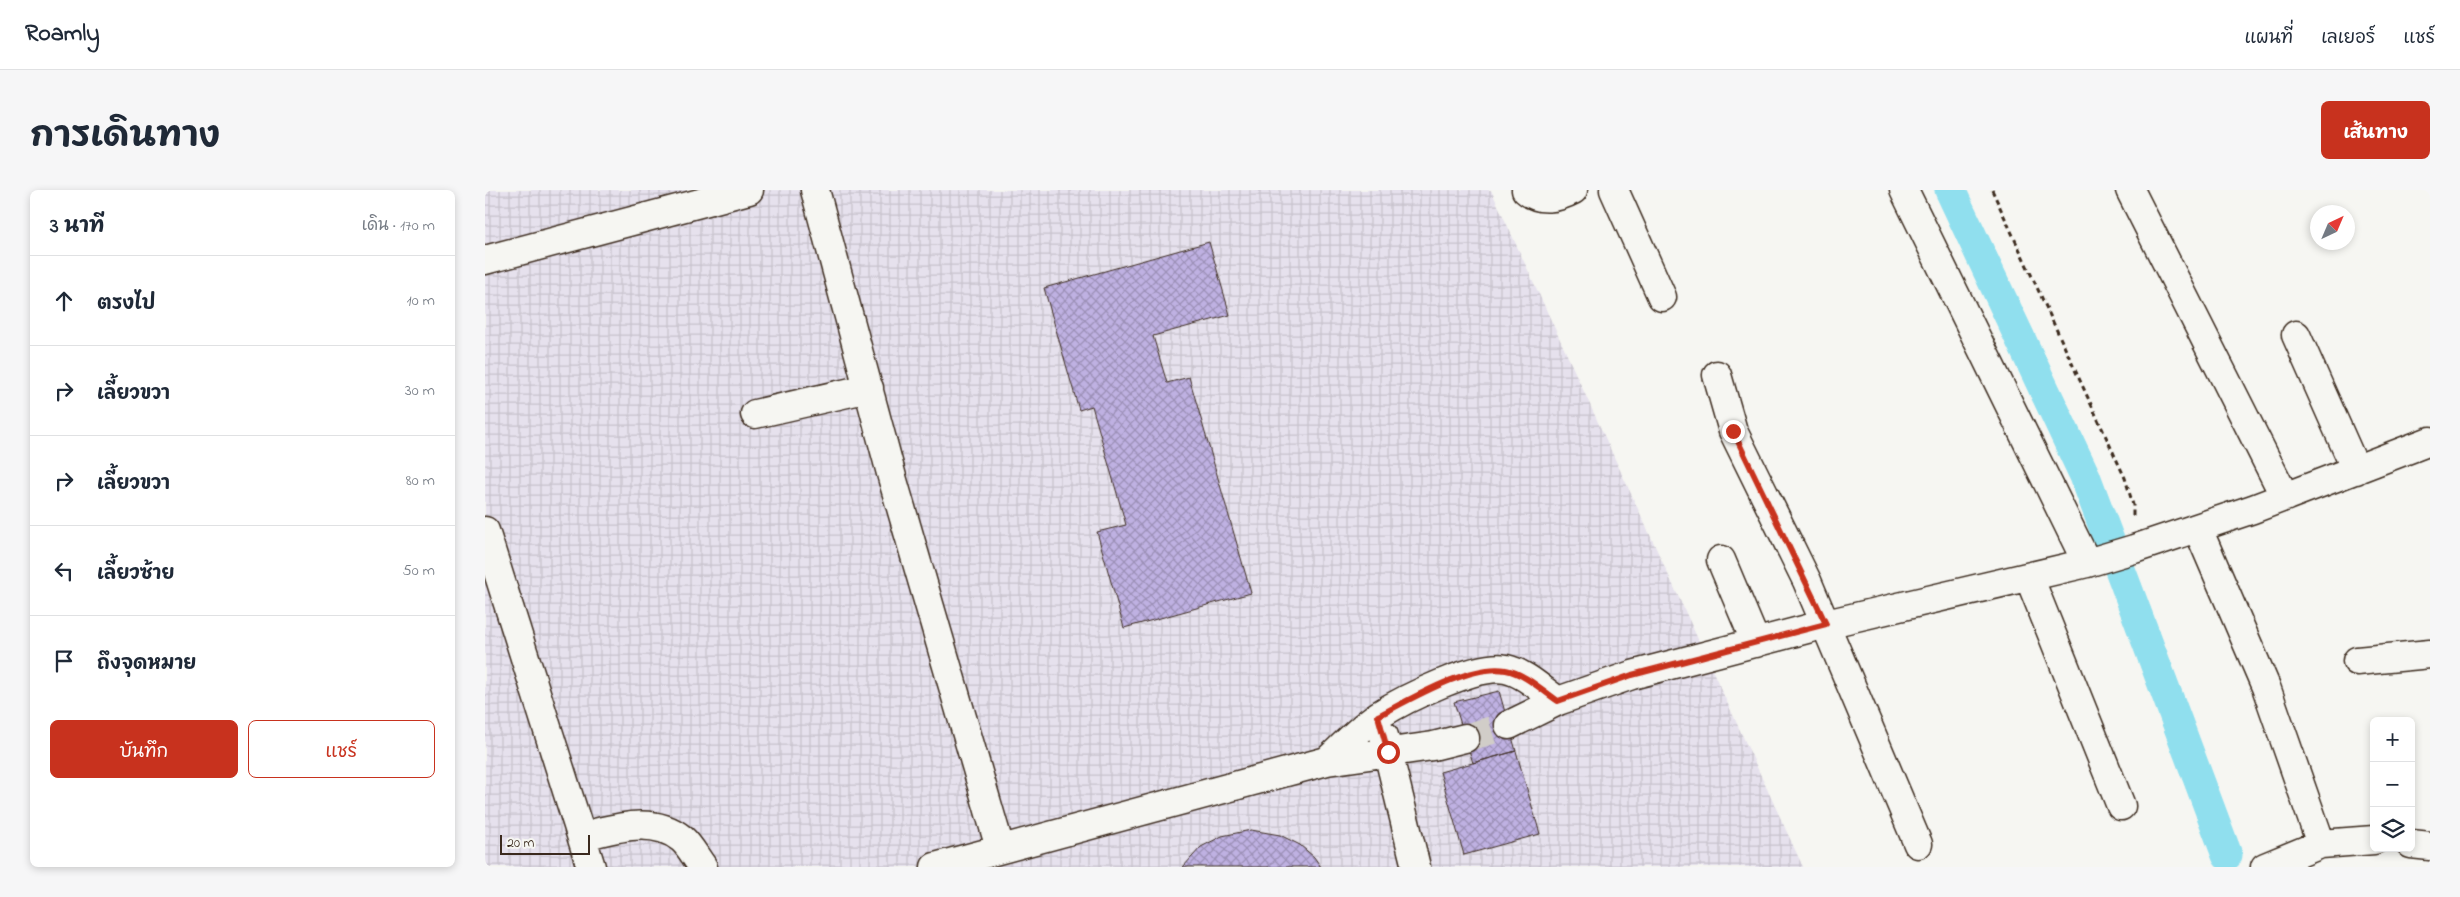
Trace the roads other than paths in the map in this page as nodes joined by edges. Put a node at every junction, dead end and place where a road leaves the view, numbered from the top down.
1 (749, 190) edge
2 (815, 190) edge
3 (1526, 190) edge
4 (1573, 190) edge
5 (1614, 190) edge
6 (1904, 190) edge
7 (2130, 190) edge
8 (485, 260) edge
9 (1662, 297) dead end
10 (2296, 335) dead end
11 (1717, 375) dead end
12 (869, 388) junction
13 (755, 414) dead end
14 (2430, 441) edge
15 (2356, 470) junction
16 (2285, 497) junction
17 (2198, 529) junction
18 (485, 531) edge
19 (1721, 560) dead end
20 (2087, 563) junction
21 (2029, 577) junction
22 (1826, 624) junction
23 (1756, 643) junction
24 (2430, 654) edge
25 (2357, 661) dead end
26 (1558, 701) junction
27 (1378, 716) junction
28 (1509, 725) tunnel mouth
29 (1465, 738) tunnel mouth
30 (1388, 752) junction
31 (1327, 761) junction
32 (2121, 806) dead end
33 (582, 836) junction
34 (2370, 840) edge
35 (1918, 844) dead end
36 (2321, 844) junction
37 (2415, 844) edge
38 (2430, 846) edge
39 (1000, 848) junction
40 (591, 867) edge
41 (703, 867) edge
42 (935, 867) edge
43 (1415, 867) edge
44 (2265, 867) edge

1 - 8 street
2 - 12 street
3 - 4 street
5 - 9 street
6 - 20 street
7 - 16 street
10 - 15 street
11 - 22 street
12 - 13 street
12 - 39 street
14 - 15 street
15 - 16 street
16 - 17 street
17 - 20 street
17 - 36 street
18 - 33 street
19 - 23 street
20 - 21 street
21 - 22 street
21 - 32 street
22 - 23 street
22 - 35 street
23 - 26 street
24 - 25 street
26 - 27 street
26 - 28 street
27 - 30 street
27 - 31 street
29 - 30 street
30 - 31 street
30 - 43 street
31 - 39 street
33 - 40 street
33 - 41 street
34 - 36 street
36 - 44 street
37 - 38 street
39 - 42 street

